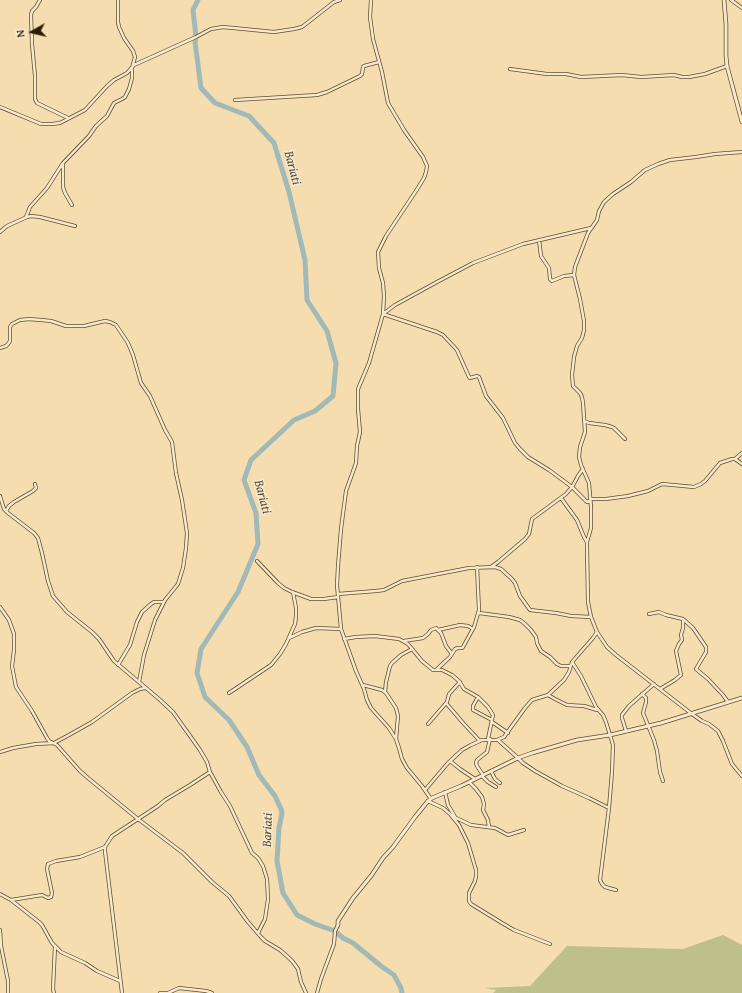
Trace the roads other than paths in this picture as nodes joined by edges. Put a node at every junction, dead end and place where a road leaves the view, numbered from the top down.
1 (40, 0) edge
2 (118, 0) edge
3 (340, 0) edge
4 (371, 0) edge
5 (724, 0) edge
6 (731, 0) edge
7 (335, 1) edge
8 (742, 8) edge
9 (379, 62) junction
10 (133, 66) junction
11 (728, 66) junction
12 (510, 69) dead end
13 (235, 100) dead end
14 (0, 107) edge
15 (68, 118) junction
16 (742, 122) edge
17 (742, 152) edge
18 (63, 163) junction
19 (72, 205) dead end
20 (26, 217) junction
21 (75, 226) dead end
22 (592, 228) junction
23 (0, 232) edge
24 (539, 240) junction
25 (574, 275) junction
26 (383, 314) junction
27 (0, 348) edge
28 (584, 421) junction
29 (625, 439) dead end
30 (742, 453) edge
31 (735, 460) junction
32 (742, 464) edge
33 (583, 469) junction
34 (35, 484) dead end
35 (572, 487) junction
36 (0, 496) edge
37 (561, 498) junction
38 (591, 499) junction
39 (6, 511) junction
40 (587, 542) junction
41 (257, 561) dead end
42 (477, 567) junction
43 (490, 567) junction
44 (293, 592) junction
45 (338, 596) junction
46 (164, 602) junction
47 (0, 607) edge
48 (479, 613) junction
49 (649, 614) dead end
50 (591, 617) junction
51 (683, 619) junction
52 (341, 629) junction
53 (438, 630) junction
54 (473, 630) junction
55 (597, 632) junction
56 (289, 639) junction
57 (344, 639) junction
58 (404, 641) junction
59 (412, 649) junction
60 (452, 654) junction
61 (572, 662) junction
62 (118, 665) junction
63 (570, 666) junction
64 (436, 671) junction
65 (139, 682) junction
66 (460, 682) junction
67 (654, 684) junction
68 (362, 685) junction
69 (145, 688) junction
70 (660, 689) junction
71 (229, 693) dead end
72 (385, 693) junction
73 (642, 694) junction
74 (548, 695) junction
75 (478, 697) junction
76 (742, 698) edge
77 (446, 703) junction
78 (729, 703) junction
79 (598, 710) junction
80 (692, 714) junction
81 (492, 721) junction
82 (428, 724) dead end
83 (649, 726) junction
84 (626, 731) junction
85 (508, 733) junction
86 (610, 735) junction
87 (396, 739) junction
88 (489, 739) junction
89 (498, 739) junction
90 (480, 741) junction
91 (54, 743) junction
92 (0, 752) edge
93 (518, 758) junction
94 (450, 760) junction
95 (491, 771) junction
96 (210, 772) junction
97 (483, 775) junction
98 (742, 776) edge
99 (475, 779) junction
100 (663, 781) dead end
101 (468, 782) junction
102 (500, 783) dead end
103 (496, 787) dead end
104 (425, 790) junction
105 (445, 792) junction
106 (429, 800) junction
107 (609, 808) junction
108 (452, 816) junction
109 (455, 818) junction
110 (138, 819) junction
111 (489, 827) junction
112 (524, 830) dead end
113 (105, 847) junction
114 (616, 890) dead end
115 (0, 894) edge
116 (11, 900) junction
117 (338, 925) joint
118 (0, 930) edge
119 (258, 933) junction
120 (550, 944) dead end
121 (55, 946) junction
122 (120, 981) junction
123 (196, 992) edge
124 (8, 993) edge
125 (54, 993) edge
126 (122, 993) edge
127 (160, 993) edge
128 (212, 993) edge
129 (306, 993) edge
130 (317, 993) edge

1 - 15 street
2 - 10 street
3 - 7 street
4 - 9 street
5 - 11 street
6 - 8 street
7 - 10 street
9 - 13 street
9 - 26 street
10 - 15 street
10 - 18 street
11 - 12 street
11 - 16 street
14 - 15 street
17 - 22 street
18 - 19 street
18 - 20 street
20 - 21 street
20 - 23 street
22 - 24 street
22 - 25 street
24 - 25 street
24 - 26 street
25 - 28 street
26 - 35 street
26 - 45 street
27 - 46 street
28 - 29 street
28 - 33 street
30 - 31 street
31 - 32 street
31 - 38 street
33 - 35 street
33 - 38 street
34 - 39 street
35 - 37 street
35 - 38 street
36 - 39 street
37 - 40 street
37 - 43 street
38 - 40 street
39 - 62 street
40 - 50 street
41 - 44 street
42 - 43 street
42 - 45 street
42 - 48 street
43 - 50 street
44 - 45 street
44 - 56 street
45 - 52 street
46 - 62 street
46 - 65 street
47 - 91 street
48 - 54 street
48 - 63 street
49 - 51 street
50 - 55 street
51 - 70 street
51 - 78 street
52 - 56 street
52 - 57 street
53 - 54 street
53 - 58 street
53 - 60 street
54 - 60 street
55 - 61 street
55 - 67 street
56 - 71 street
57 - 58 street
57 - 68 street
58 - 59 street
59 - 64 street
59 - 72 street
60 - 64 street
61 - 63 street
61 - 79 street
62 - 65 street
63 - 74 street
64 - 66 street
65 - 69 street
66 - 75 street
66 - 77 street
67 - 70 street
67 - 73 street
68 - 72 street
68 - 87 street
69 - 91 street
69 - 96 street
70 - 80 street
72 - 87 street
73 - 83 street
73 - 84 street
74 - 79 street
74 - 85 street
75 - 81 street
75 - 81 street
76 - 78 street
77 - 82 street
77 - 90 street
78 - 80 street
79 - 86 street
80 - 83 street
80 - 98 street
81 - 85 street
81 - 88 street
83 - 84 street
83 - 100 street
84 - 86 street
85 - 89 street
86 - 93 street
86 - 107 street
87 - 104 street
88 - 89 street
88 - 90 street
88 - 97 street
89 - 93 street
90 - 94 street
91 - 92 street
91 - 110 street
93 - 95 street
93 - 107 street
94 - 99 street
94 - 104 street
95 - 97 street
95 - 102 street
96 - 110 street
96 - 119 street
97 - 99 street
97 - 103 street
99 - 101 street
101 - 105 street
101 - 111 street
104 - 106 street
105 - 106 street
105 - 109 street
106 - 108 street
106 - 117 street
107 - 114 street
108 - 109 street
108 - 120 street
109 - 111 street
110 - 113 street
110 - 119 street
111 - 112 street
113 - 116 street
113 - 122 street
115 - 116 street
116 - 121 street
117 - 130 street
118 - 124 street
119 - 129 street
121 - 122 street
121 - 125 street
122 - 126 street
123 - 127 street
123 - 128 street

